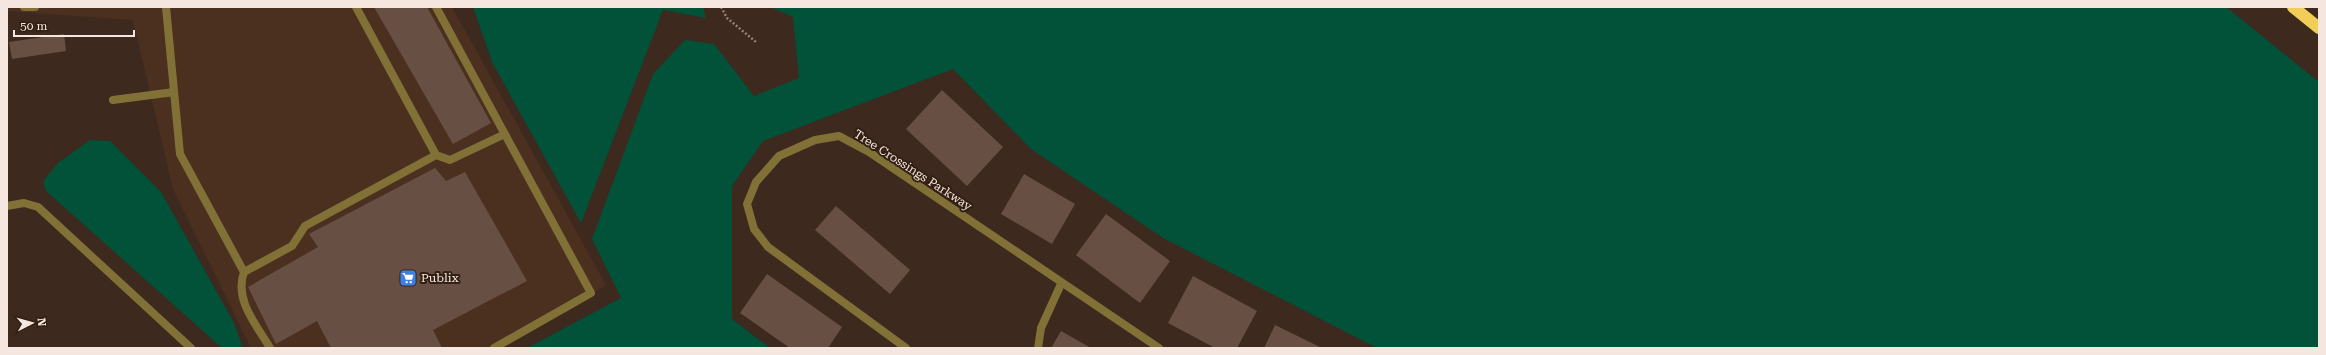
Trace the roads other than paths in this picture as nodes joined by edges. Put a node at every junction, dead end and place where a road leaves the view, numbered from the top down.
1 (24, 7) edge
2 (35, 7) edge
3 (166, 7) edge
4 (356, 7) edge
5 (436, 7) edge
6 (2293, 7) edge
7 (2319, 28) edge
8 (174, 92) junction
9 (113, 100) dead end
10 (505, 134) junction
11 (436, 156) junction
12 (7, 206) edge
13 (244, 272) junction
14 (1061, 284) junction
15 (190, 348) edge
16 (270, 348) edge
17 (494, 348) edge
18 (906, 348) edge
19 (1038, 348) edge
20 (1159, 348) edge

1 - 2 street
3 - 8 street
4 - 11 street
5 - 10 street
6 - 7 highway
8 - 9 street
8 - 13 street
10 - 11 street
10 - 17 street
11 - 13 street
12 - 15 street
13 - 16 street
14 - 18 street, Tree Crossings Parkway
14 - 19 street
14 - 20 street, Tree Crossings Parkway

